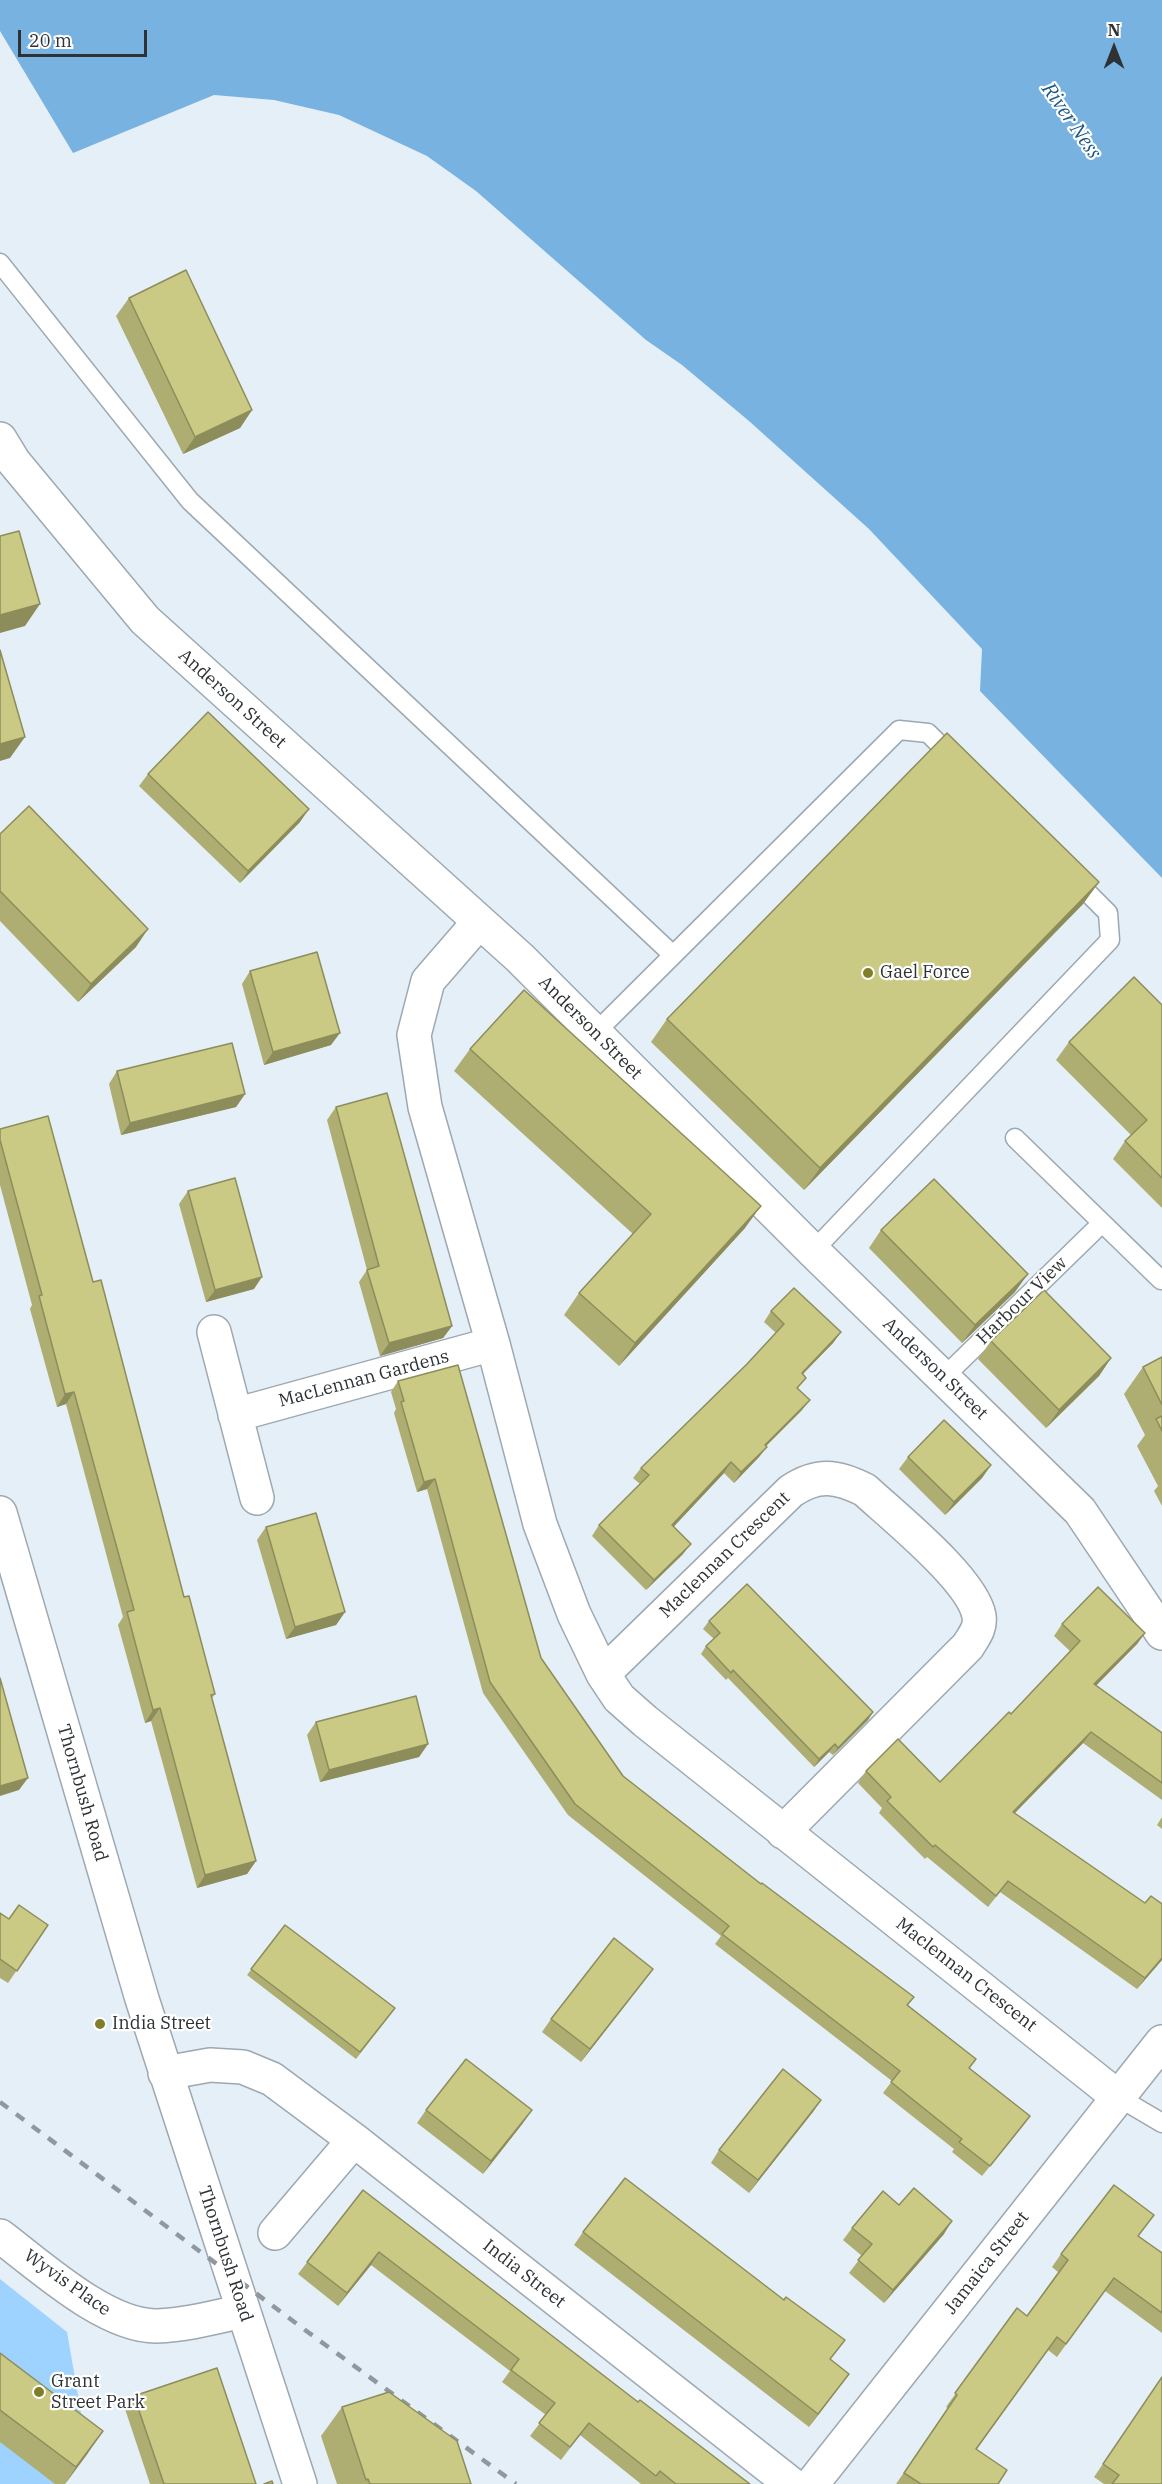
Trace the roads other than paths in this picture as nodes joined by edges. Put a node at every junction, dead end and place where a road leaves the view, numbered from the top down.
1 (0, 263) edge
2 (0, 439) edge
3 (969, 774) edge
4 (1059, 864) edge
5 (479, 922) junction
6 (673, 955) junction
7 (595, 1033) junction
8 (1015, 1138) dead end
9 (1101, 1224) junction
10 (813, 1251) junction
11 (1161, 1280) edge
12 (214, 1332) dead end
13 (494, 1344) junction
14 (944, 1377) junction
15 (235, 1415) junction
16 (257, 1498) dead end
17 (0, 1512) edge
18 (1162, 1633) edge
19 (603, 1674) junction
20 (783, 1832) junction
21 (1162, 2042) edge
22 (165, 2073) junction
23 (1118, 2097) junction
24 (1162, 2123) edge
25 (354, 2139) junction
26 (275, 2233) dead end
27 (0, 2236) edge
28 (243, 2311) junction
29 (300, 2484) edge
30 (791, 2484) edge
31 (812, 2484) edge

1 - 6 lane
2 - 5 street, Anderson Street
3 - 6 lane
4 - 10 lane
5 - 7 street, Anderson Street
5 - 13 street, Maclennan Crescent
6 - 7 lane
7 - 10 street, Anderson Street
8 - 9 lane
9 - 11 lane
9 - 14 lane, Harbour View
10 - 14 street, Anderson Street
12 - 15 street
13 - 15 street, MacLennan Gardens
13 - 19 street, Maclennan Crescent
14 - 18 street, Anderson Street
15 - 16 street
17 - 22 street, Thornbush Road
19 - 20 street, Maclennan Crescent
19 - 20 street, Maclennan Crescent
20 - 23 street, Maclennan Crescent
21 - 23 street, Jamaica Street
22 - 25 street
22 - 28 street, Thornbush Road
23 - 24 lane
23 - 31 street, Jamaica Street
25 - 26 street
25 - 30 street, India Street
27 - 28 street, Wyvis Place
28 - 29 street, Thornbush Road

